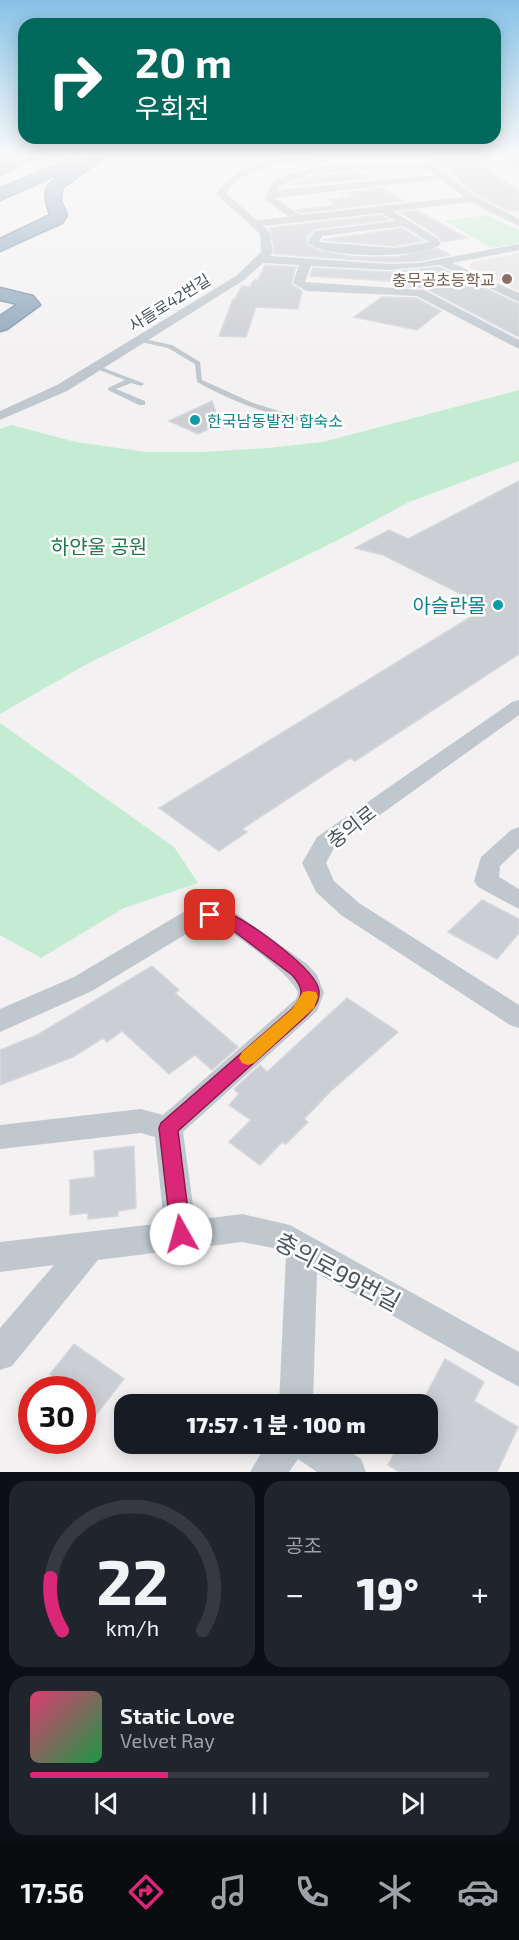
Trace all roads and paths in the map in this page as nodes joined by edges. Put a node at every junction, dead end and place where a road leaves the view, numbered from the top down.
1 (44, 225) edge
2 (255, 225) edge
3 (390, 225) edge
4 (407, 225) edge
5 (0, 246) edge
6 (519, 247) edge
7 (260, 259) junction
8 (306, 262) junction
9 (445, 264) junction
10 (0, 294) edge
11 (519, 298) edge
12 (0, 325) edge
13 (139, 340) junction
14 (519, 345) edge
15 (96, 367) junction
16 (131, 380) junction
17 (141, 384) dead end
18 (142, 403) dead end
19 (0, 416) edge
20 (304, 420) dead end
21 (519, 707) edge
22 (519, 835) edge
23 (519, 900) edge
24 (519, 1018) edge
25 (0, 1021) edge
26 (168, 1128) junction
27 (0, 1137) edge
28 (181, 1234) junction
29 (91, 1245) junction
30 (302, 1248) junction
31 (0, 1257) edge
32 (0, 1354) edge
33 (519, 1370) edge
34 (296, 1394) edge
35 (280, 1454) edge
36 (322, 1454) edge
37 (268, 1472) edge
38 (348, 1472) edge

1 - 5 highway
2 - 7 street
3 - 4 street
6 - 9 street
7 - 8 street
7 - 13 street, 사들로42번길
8 - 9 street
8 - 14 street
9 - 11 street
10 - 12 highway
13 - 15 street, 사들로42번길
13 - 20 lane
15 - 16 lane
15 - 19 street, 사들로42번길
16 - 17 lane
16 - 18 lane
21 - 24 street, 충의로
22 - 23 street
25 - 26 street
26 - 27 street
26 - 28 street
28 - 29 street, 충의로99번길
28 - 30 street, 충의로99번길
29 - 31 street, 충의로99번길
29 - 32 street
30 - 33 street, 충의로99번길
30 - 34 street
35 - 37 street
36 - 38 street

